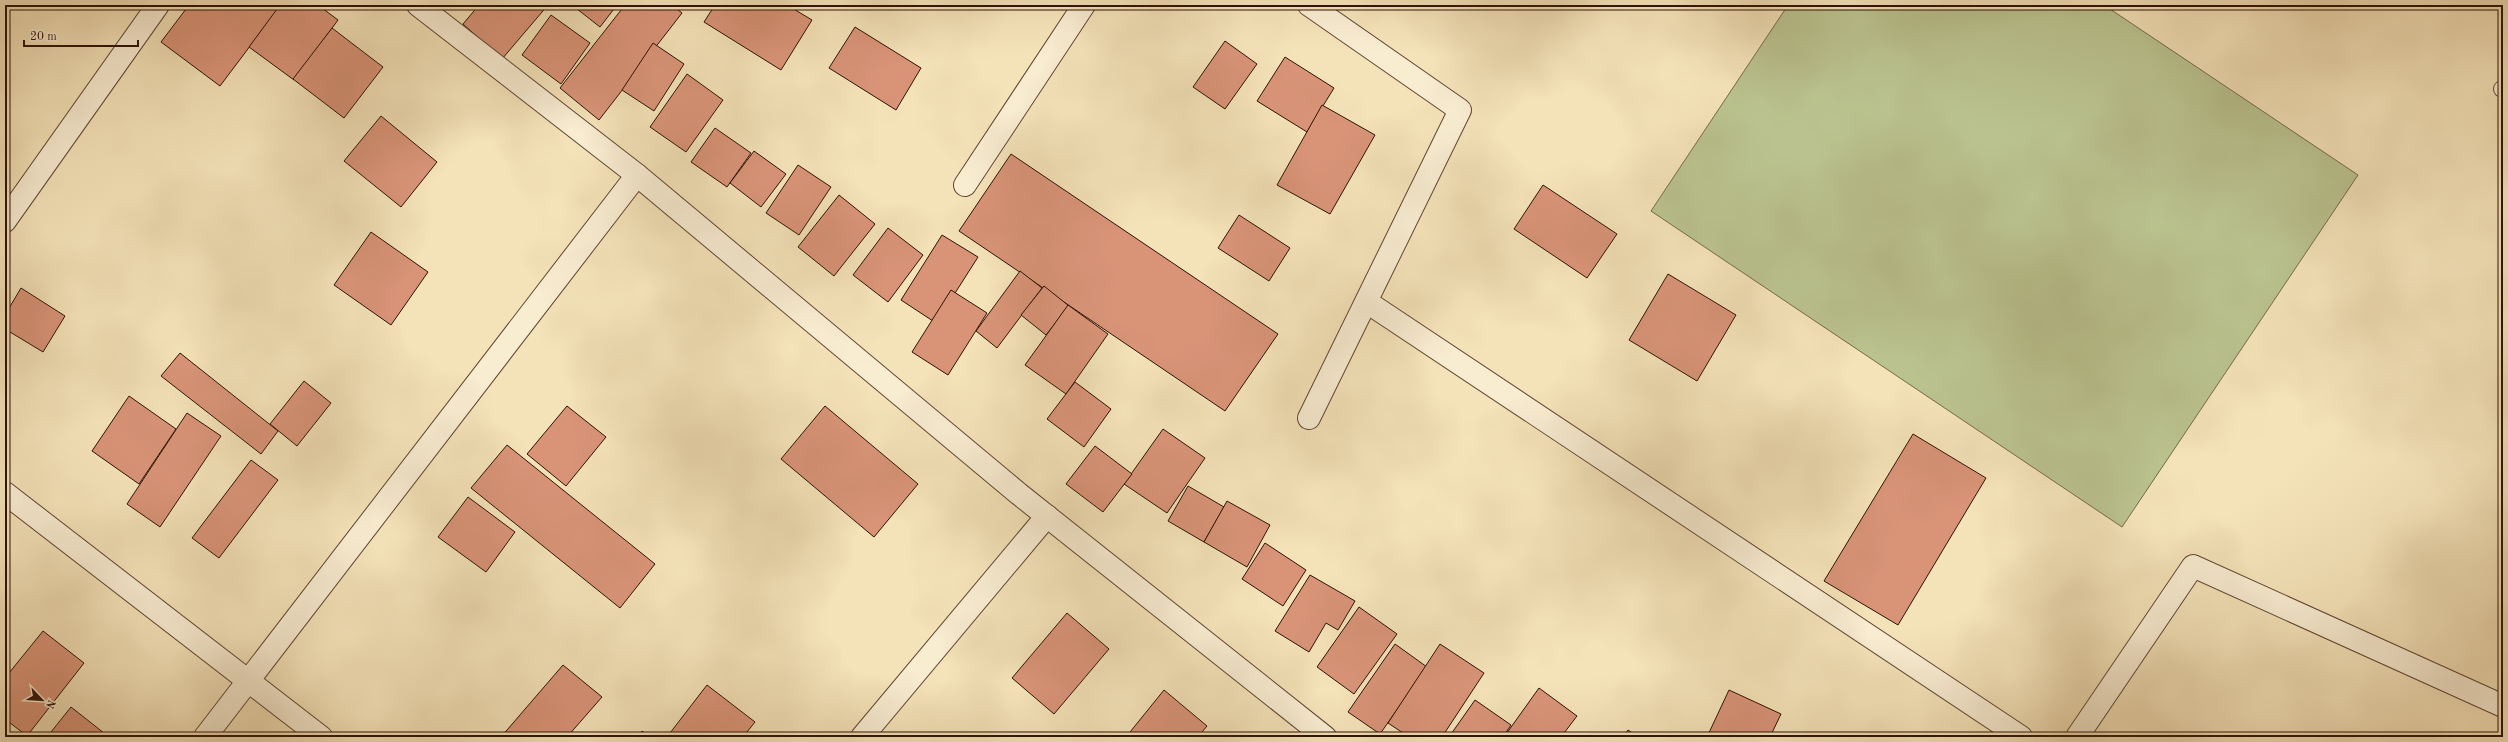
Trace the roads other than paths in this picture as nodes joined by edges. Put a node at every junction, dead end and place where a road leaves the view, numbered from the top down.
1 (158, 5) edge
2 (418, 5) edge
3 (1084, 5) edge
4 (1309, 5) edge
5 (637, 175) junction
6 (965, 185) dead end
7 (5, 221) edge
8 (1367, 302) junction
9 (1309, 418) dead end
10 (5, 493) edge
11 (1047, 516) junction
12 (249, 681) junction
13 (2503, 706) edge
14 (205, 737) edge
15 (321, 737) edge
16 (862, 737) edge
17 (1325, 737) edge
18 (2021, 737) edge
19 (2077, 737) edge

1 - 7 street
2 - 5 street
3 - 6 street
4 - 8 street
5 - 11 street
5 - 12 street
8 - 9 street
8 - 18 street
10 - 12 street
11 - 16 street
11 - 17 street
12 - 14 street
12 - 15 street
13 - 19 street

